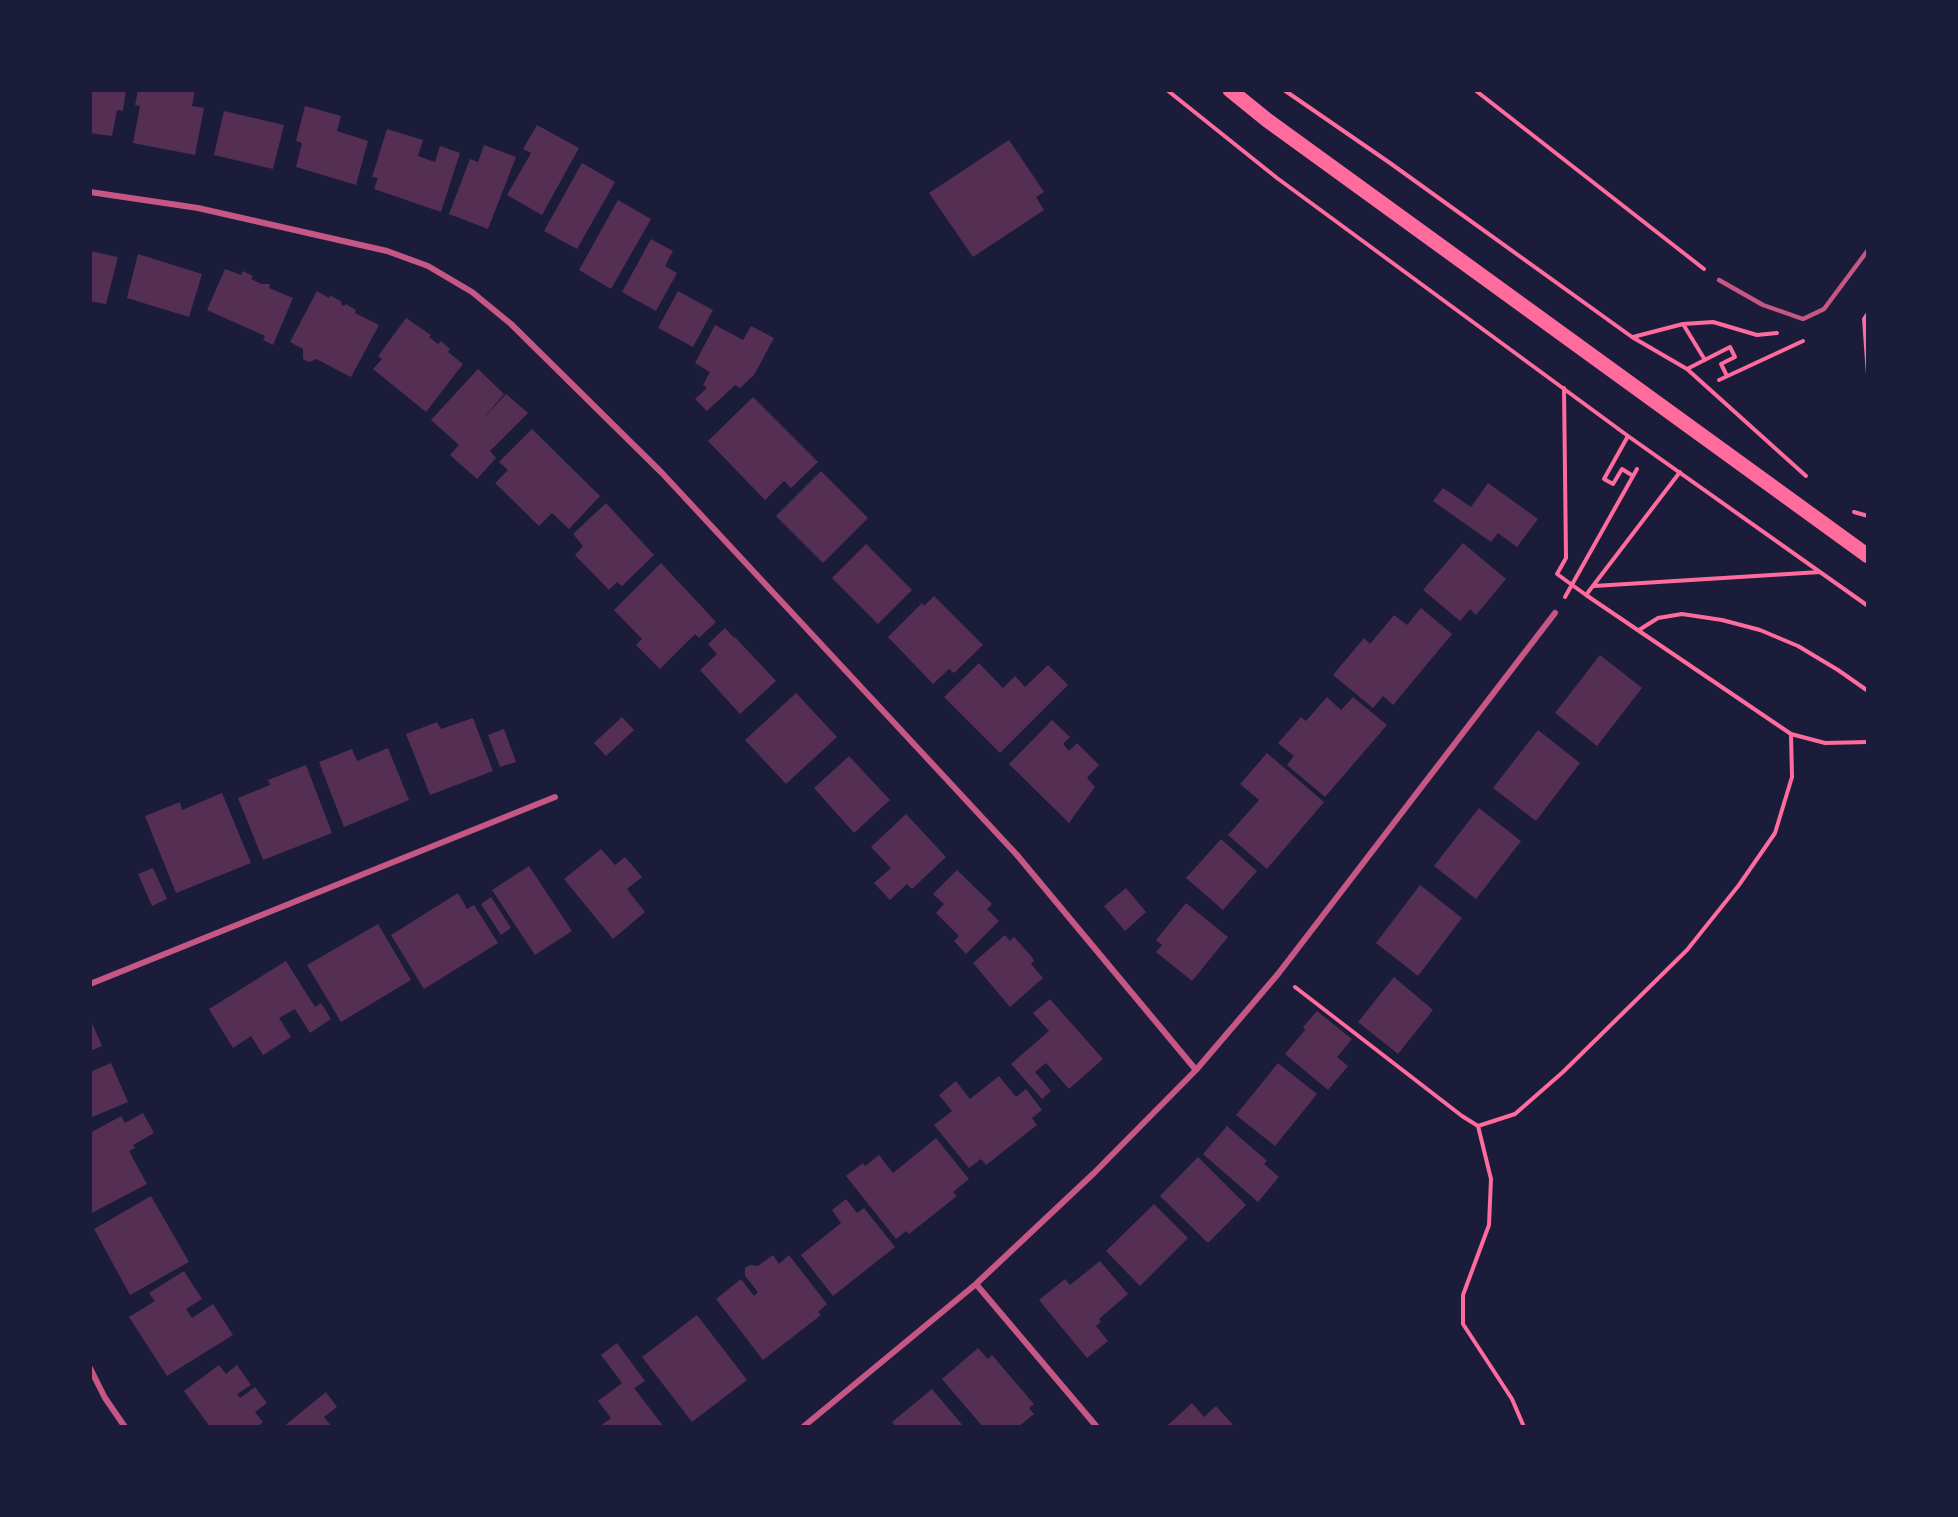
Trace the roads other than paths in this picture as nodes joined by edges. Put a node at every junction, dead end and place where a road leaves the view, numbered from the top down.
1 (1230, 90) edge
2 (90, 192) edge
3 (1868, 250) edge
4 (1719, 280) road end
5 (1868, 556) edge
6 (1555, 613) dead end
7 (555, 797) dead end
8 (90, 984) edge
9 (1196, 1070) junction
10 (976, 1284) junction
11 (90, 1368) edge
12 (125, 1427) edge
13 (803, 1427) edge
14 (1097, 1427) edge

1 - 5 main road
2 - 9 street
3 - 4 lane
6 - 9 street
7 - 8 street
9 - 10 street
10 - 13 street
10 - 14 street
11 - 12 street

